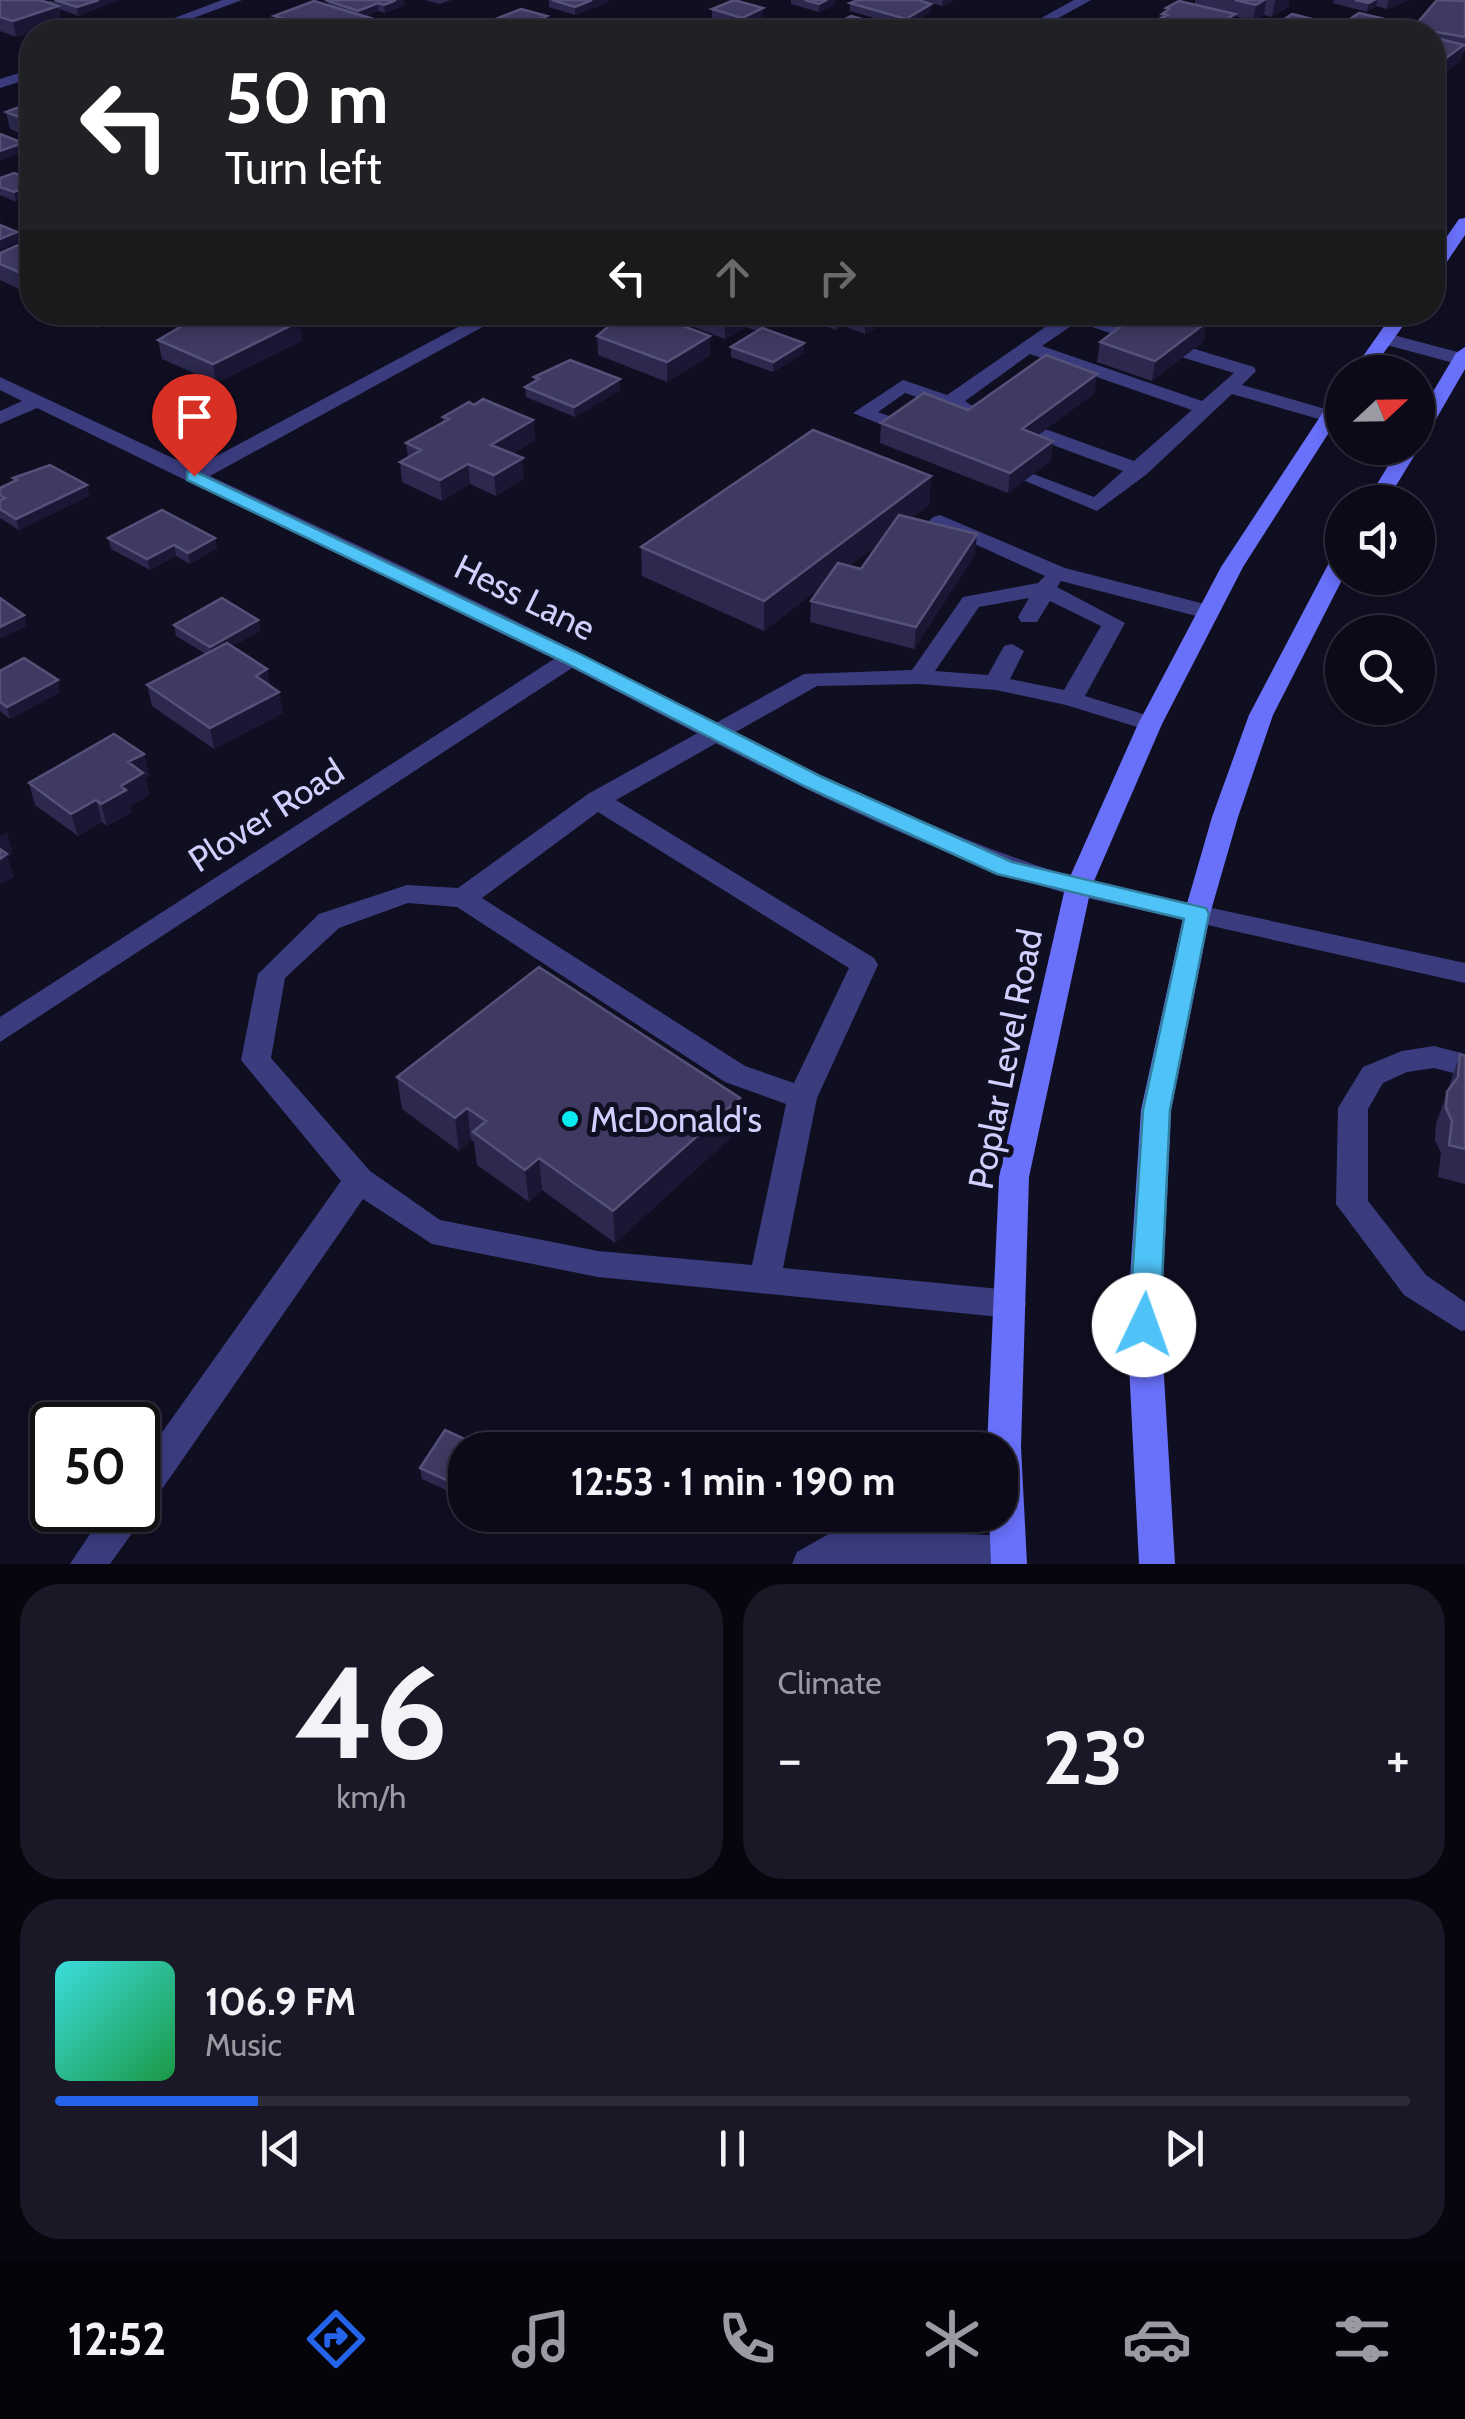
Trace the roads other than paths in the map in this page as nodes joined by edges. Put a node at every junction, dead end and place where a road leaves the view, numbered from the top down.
1 (235, 0) edge
2 (1084, 0) edge
3 (178, 20) edge
4 (1046, 20) edge
5 (1465, 223) edge
6 (1445, 251) edge
7 (478, 325) edge
8 (1061, 325) edge
9 (1104, 325) edge
10 (1395, 325) edge
11 (1134, 334) edge
12 (1386, 339) junction
13 (1028, 347) junction
14 (1188, 353) edge
15 (1374, 355) edge
16 (1464, 357) edge
17 (0, 383) edge
18 (1231, 388) junction
19 (38, 401) junction
20 (950, 402) junction
21 (1325, 405) edge
22 (1435, 405) edge
23 (1208, 409) junction
24 (988, 415) edge
25 (0, 418) edge
26 (1325, 424) edge
27 (902, 427) edge
28 (1041, 434) edge
29 (1140, 470) junction
30 (194, 476) junction
31 (1028, 478) edge
32 (940, 521) edge
33 (1050, 581) junction
34 (1325, 592) edge
35 (1208, 612) junction
36 (1029, 617) dead end
37 (1012, 651) dead end
38 (571, 658) junction
39 (919, 677) junction
40 (996, 683) junction
41 (1071, 699) junction
42 (1150, 724) junction
43 (714, 731) junction
44 (597, 800) junction
45 (1078, 888) junction
46 (463, 898) junction
47 (1197, 914) junction
48 (1465, 972) edge
49 (0, 1032) edge
50 (1465, 1065) edge
51 (802, 1098) junction
52 (359, 1180) junction
53 (764, 1283) junction
54 (1010, 1304) junction
55 (1461, 1317) dead end
56 (160, 1463) edge
57 (111, 1532) edge
58 (1009, 1558) edge
59 (88, 1564) edge
60 (810, 1564) edge
61 (1157, 1564) edge

1 - 3 street
2 - 4 street
5 - 6 main road
7 - 30 street
8 - 13 street
9 - 11 street
10 - 12 main road
12 - 15 main road
12 - 16 street
13 - 20 street
13 - 23 street
14 - 18 street
16 - 22 main road
17 - 19 street, Hess Lane
18 - 21 street
18 - 23 street
19 - 25 street
19 - 30 street, Hess Lane
20 - 24 street
20 - 27 street
23 - 29 street
26 - 35 main road, Poplar Level Road
28 - 29 street
29 - 31 street
30 - 38 street, Hess Lane
32 - 33 street
33 - 35 street
33 - 36 street
33 - 39 street
33 - 41 street
34 - 47 main road
35 - 42 main road, Poplar Level Road
37 - 40 street
38 - 43 street, Hess Lane
38 - 49 street, Plover Road
39 - 40 street
39 - 43 street
40 - 41 street
41 - 42 street
42 - 45 main road, Poplar Level Road
43 - 44 street
43 - 45 street, Hess Lane
44 - 46 street
44 - 51 street
45 - 47 street, Hess Lane
45 - 54 main road, Poplar Level Road
46 - 51 street
46 - 52 street
47 - 48 street, Hess Lane
47 - 61 main road
50 - 55 street
51 - 53 street
52 - 53 street
52 - 56 street
53 - 54 street
54 - 58 main road, Poplar Level Road
57 - 59 street
58 - 60 street

